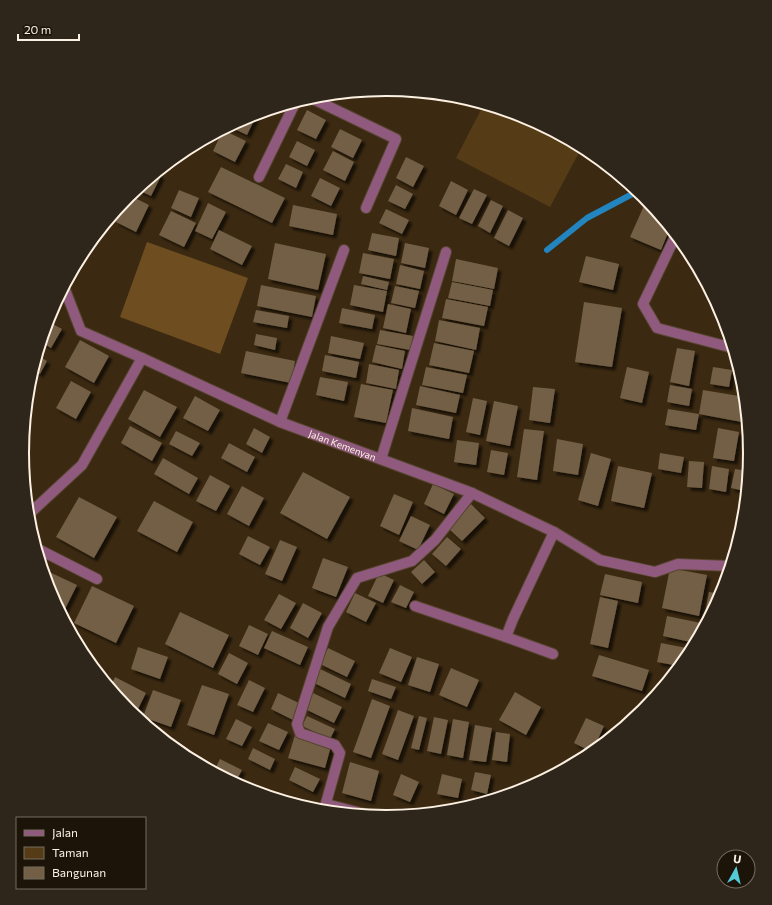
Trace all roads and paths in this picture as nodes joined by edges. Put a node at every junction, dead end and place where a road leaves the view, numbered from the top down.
1 (319, 102) edge
2 (292, 108) edge
3 (258, 177) dead end
4 (366, 208) dead end
5 (673, 241) edge
6 (344, 250) dead end
7 (446, 252) dead end
8 (67, 294) edge
9 (727, 346) edge
10 (142, 358) junction
11 (280, 422) junction
12 (381, 459) junction
13 (472, 493) junction
14 (34, 510) edge
15 (554, 532) junction
16 (43, 552) edge
17 (724, 566) edge
18 (97, 579) dead end
19 (415, 606) dead end
20 (506, 637) junction
21 (553, 654) dead end
22 (326, 804) edge

1 - 4 street
2 - 3 street
5 - 9 street
6 - 11 street
7 - 12 street
8 - 10 street, Jalan Kemenyan
10 - 11 street, Jalan Kemenyan
10 - 14 street
11 - 12 street, Jalan Kemenyan
12 - 13 street, Jalan Kemenyan
13 - 15 street, Jalan Kemenyan
13 - 22 street
15 - 17 street, Jalan Kemenyan
15 - 20 street
16 - 18 street
19 - 20 street
20 - 21 street

